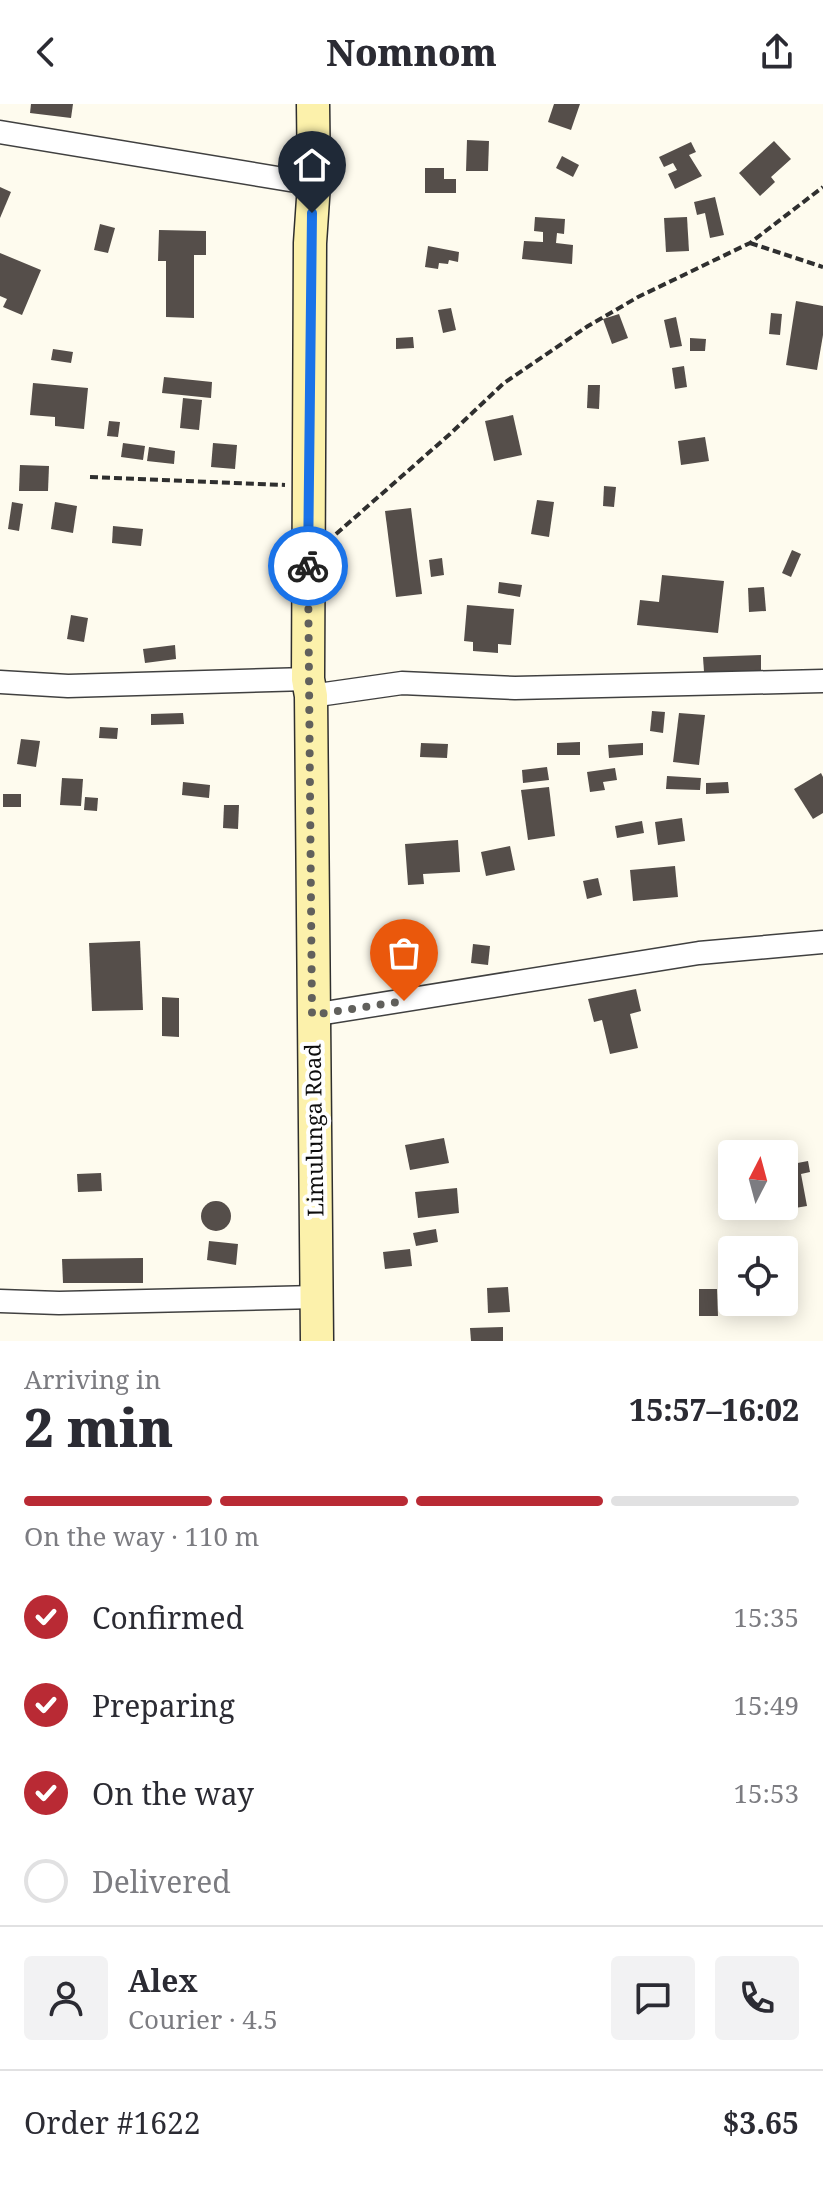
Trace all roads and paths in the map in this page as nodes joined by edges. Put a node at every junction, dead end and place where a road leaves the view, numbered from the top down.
1 (313, 104) edge
2 (0, 132) edge
3 (314, 184) junction
4 (823, 187) edge
5 (750, 243) junction
6 (823, 267) edge
7 (90, 477) dead end
8 (308, 485) junction
9 (308, 558) junction
10 (823, 681) edge
11 (0, 682) edge
12 (310, 688) junction
13 (823, 942) edge
14 (312, 1015) junction
15 (316, 1297) junction
16 (0, 1301) edge
17 (317, 1341) edge

1 - 3 main road, Limulunga Road
2 - 3 street
3 - 8 main road, Limulunga Road
4 - 5 path
5 - 6 path
5 - 9 path
7 - 8 path
8 - 9 main road, Limulunga Road
9 - 12 main road, Limulunga Road
10 - 12 street
11 - 12 street
12 - 14 main road, Limulunga Road
13 - 14 street
14 - 15 main road, Limulunga Road
15 - 16 street
15 - 17 main road, Limulunga Road

